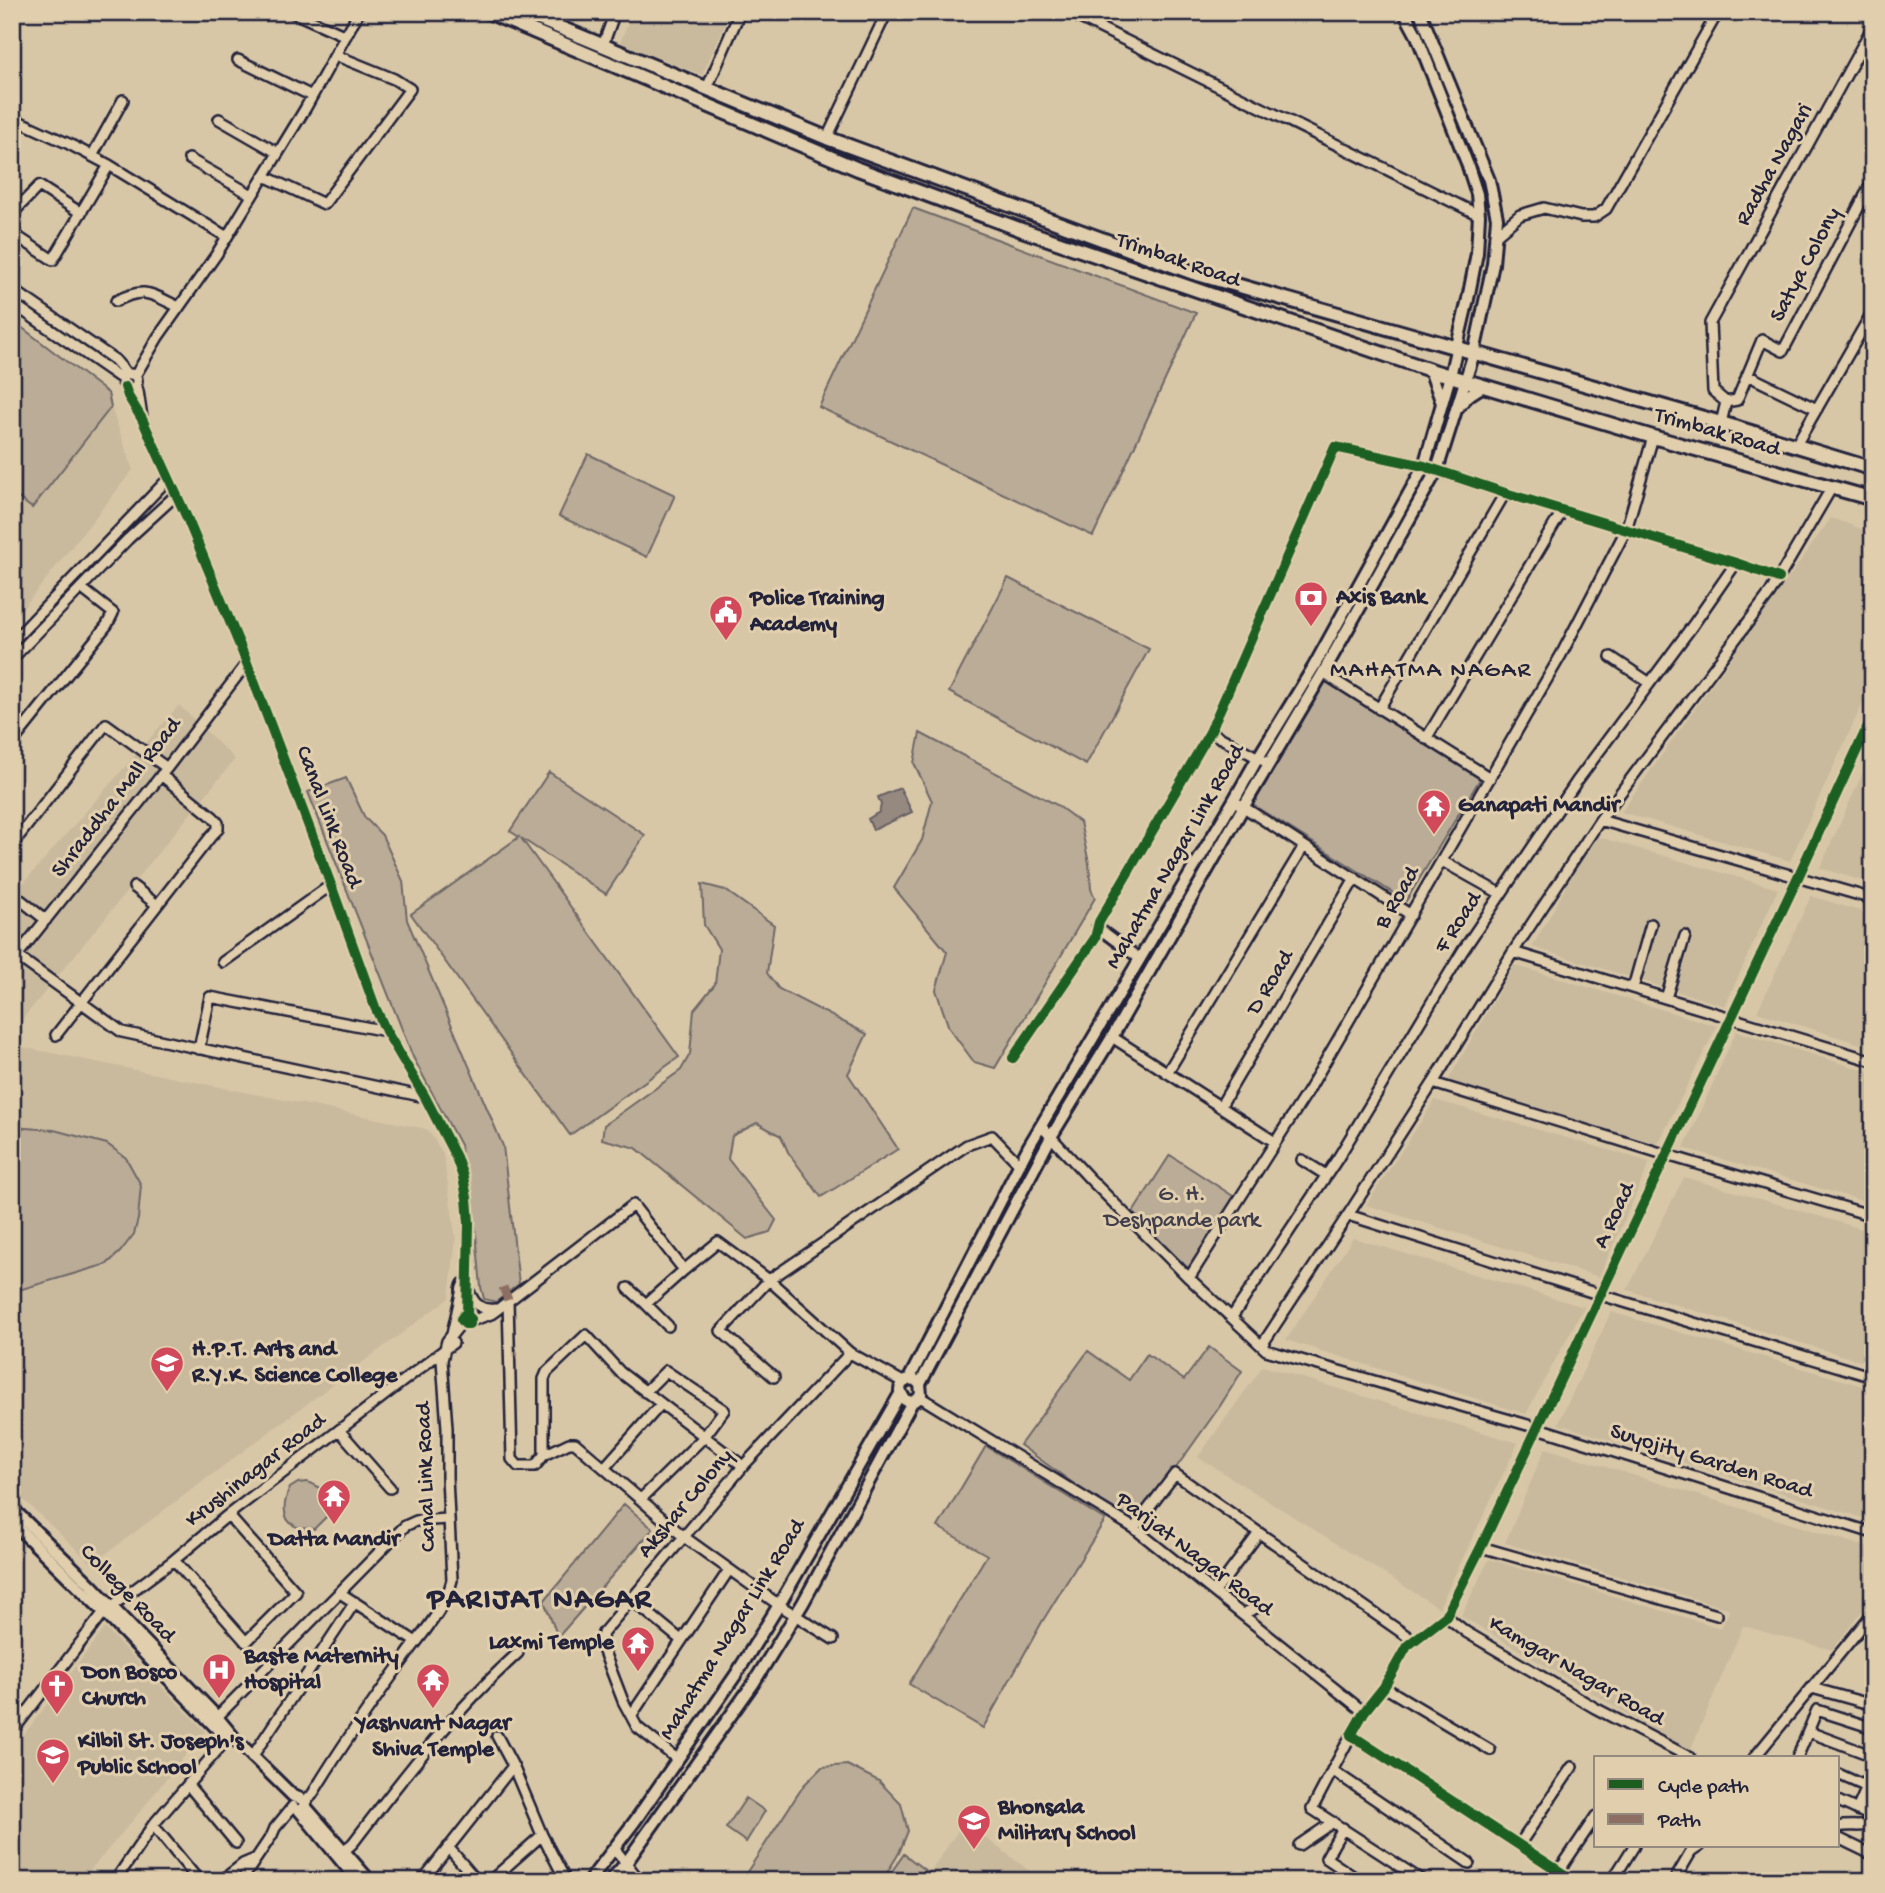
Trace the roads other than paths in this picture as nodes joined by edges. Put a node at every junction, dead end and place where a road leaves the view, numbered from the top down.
1 (292, 12) edge
2 (359, 12) edge
3 (488, 12) edge
4 (523, 12) edge
5 (615, 12) edge
6 (740, 12) edge
7 (887, 12) edge
8 (1404, 12) edge
9 (1420, 12) edge
10 (1718, 12) edge
11 (1078, 17) dead end
12 (1872, 27) edge
13 (346, 36) junction
14 (603, 45) junction
15 (335, 55) junction
16 (238, 60) dead end
17 (707, 88) junction
18 (312, 96) junction
19 (123, 100) dead end
20 (12, 118) edge
21 (219, 119) dead end
22 (827, 138) junction
23 (278, 153) junction
24 (92, 156) junction
25 (189, 159) dead end
26 (109, 165) junction
27 (264, 176) junction
28 (1873, 180) edge
29 (252, 195) junction
30 (81, 213) junction
31 (12, 214) edge
32 (1479, 215) junction
33 (12, 233) edge
34 (1495, 236) junction
35 (227, 237) junction
36 (12, 289) edge
37 (116, 301) dead end
38 (12, 303) edge
39 (178, 307) junction
40 (1873, 310) edge
41 (1460, 329) junction
42 (1477, 334) junction
43 (158, 337) junction
44 (169, 340) dead end
45 (1437, 344) junction
46 (1457, 348) junction
47 (1474, 353) junction
48 (1493, 358) junction
49 (1430, 370) junction
50 (1450, 376) junction
51 (1747, 376) junction
52 (129, 380) junction
53 (1464, 380) junction
54 (1483, 386) junction
55 (1726, 402) junction
56 (1442, 403) junction
57 (1817, 409) junction
58 (1455, 411) junction
59 (1721, 423) junction
60 (1653, 437) junction
61 (1796, 445) junction
62 (1424, 466) junction
63 (1873, 469) edge
64 (1437, 470) junction
65 (169, 478) junction
66 (1832, 487) junction
67 (1505, 493) junction
68 (176, 495) junction
69 (1873, 499) edge
70 (1563, 510) junction
71 (1626, 530) junction
72 (1736, 563) junction
73 (1779, 578) junction
74 (81, 588) junction
75 (12, 642) edge
76 (1611, 657) dead end
77 (12, 659) edge
78 (247, 663) junction
79 (1323, 673) junction
80 (1650, 683) junction
81 (1379, 709) junction
82 (1873, 715) edge
83 (1210, 732) junction
84 (1862, 738) junction
85 (1426, 739) junction
86 (1873, 741) edge
87 (12, 743) edge
88 (1258, 757) junction
89 (1269, 764) junction
90 (164, 772) junction
91 (1490, 778) junction
92 (1239, 803) junction
93 (1600, 820) junction
94 (12, 845) edge
95 (1304, 846) junction
96 (1442, 861) junction
97 (1798, 877) junction
98 (1356, 878) junction
99 (331, 884) junction
100 (134, 887) dead end
101 (12, 893) edge
102 (1501, 894) junction
103 (1873, 899) edge
104 (157, 905) junction
105 (1411, 915) junction
106 (46, 920) junction
107 (1651, 924) dead end
108 (1097, 928) junction
109 (1685, 936) dead end
110 (1513, 952) junction
111 (15, 959) edge
112 (1140, 959) junction
113 (223, 962) dead end
114 (1633, 988) junction
115 (1666, 998) junction
116 (81, 1003) junction
117 (1731, 1018) junction
118 (386, 1031) junction
119 (56, 1035) dead end
120 (1112, 1037) junction
121 (199, 1049) junction
122 (1013, 1058) dead end
123 (1873, 1061) edge
124 (1167, 1073) junction
125 (1433, 1083) junction
126 (425, 1097) junction
127 (1220, 1107) junction
128 (1041, 1126) junction
129 (1051, 1137) junction
130 (1275, 1142) junction
131 (1667, 1155) junction
132 (1302, 1160) dead end
133 (1019, 1164) junction
134 (1326, 1175) junction
135 (1348, 1215) junction
136 (1873, 1216) edge
137 (684, 1270) junction
138 (1189, 1278) junction
139 (769, 1280) junction
140 (465, 1287) junction
141 (628, 1288) dead end
142 (1601, 1295) junction
143 (508, 1300) junction
144 (646, 1304) junction
145 (493, 1309) junction
146 (1232, 1317) junction
147 (467, 1320) junction
148 (668, 1326) dead end
149 (450, 1340) junction
150 (1262, 1345) junction
151 (444, 1351) junction
152 (850, 1353) junction
153 (431, 1360) junction
154 (774, 1377) dead end
155 (1873, 1377) edge
156 (444, 1381) junction
157 (911, 1382) junction
158 (645, 1392) junction
159 (900, 1394) junction
160 (916, 1399) junction
161 (661, 1405) junction
162 (1538, 1428) junction
163 (339, 1430) junction
164 (704, 1437) junction
165 (544, 1455) junction
166 (743, 1466) junction
167 (605, 1467) junction
168 (390, 1488) dead end
169 (641, 1499) junction
170 (12, 1507) edge
171 (228, 1515) junction
172 (448, 1519) junction
173 (12, 1521) edge
174 (1134, 1528) junction
175 (1259, 1533) junction
176 (1873, 1533) edge
177 (684, 1537) junction
178 (1481, 1547) junction
179 (174, 1560) junction
180 (729, 1570) junction
181 (1215, 1592) junction
182 (340, 1593) junction
183 (631, 1599) junction
184 (355, 1602) junction
185 (779, 1605) junction
186 (1256, 1608) dead end
187 (107, 1610) junction
188 (1873, 1613) edge
189 (1242, 1614) junction
190 (1717, 1615) dead end
191 (795, 1616) junction
192 (1446, 1616) junction
193 (833, 1639) dead end
194 (681, 1640) junction
195 (1414, 1641) junction
196 (416, 1643) junction
197 (518, 1653) dead end
198 (1384, 1688) junction
199 (1812, 1688) junction
200 (1873, 1705) edge
201 (1364, 1712) junction
202 (631, 1716) junction
203 (217, 1717) junction
204 (1873, 1728) edge
205 (12, 1732) edge
206 (1809, 1732) junction
207 (1351, 1734) junction
208 (496, 1736) dead end
209 (227, 1739) junction
210 (1490, 1750) dead end
211 (1687, 1756) edge
212 (1757, 1756) edge
213 (1799, 1756) edge
214 (1873, 1756) edge
215 (253, 1757) junction
216 (677, 1759) junction
217 (513, 1766) junction
218 (1572, 1767) dead end
219 (1332, 1770) junction
220 (1840, 1775) edge
221 (1873, 1778) edge
222 (188, 1785) junction
223 (1867, 1787) junction
224 (1840, 1802) edge
225 (299, 1804) junction
226 (1857, 1810) junction
227 (1873, 1818) edge
228 (1594, 1819) edge
229 (1333, 1822) junction
230 (1873, 1824) edge
231 (153, 1825) junction
232 (1840, 1826) edge
233 (1342, 1828) junction
234 (542, 1835) junction
235 (1840, 1839) edge
236 (236, 1843) dead end
237 (1299, 1845) dead end
238 (1519, 1845) junction
239 (448, 1847) junction
240 (1633, 1848) edge
241 (1697, 1848) edge
242 (615, 1849) junction
243 (345, 1850) junction
244 (1873, 1856) edge
245 (256, 1859) junction
246 (626, 1863) junction
247 (1469, 1863) dead end
248 (1559, 1871) junction
249 (115, 1881) edge
250 (198, 1881) edge
251 (221, 1881) edge
252 (241, 1881) edge
253 (358, 1881) edge
254 (370, 1881) edge
255 (422, 1881) edge
256 (477, 1881) edge
257 (490, 1881) edge
258 (566, 1881) edge
259 (589, 1881) edge
260 (610, 1881) edge
261 (640, 1881) edge
262 (1360, 1881) edge
263 (1423, 1881) edge
264 (1574, 1881) edge
265 (1612, 1881) edge
266 (1674, 1881) edge

1 - 13 street
2 - 13 street
3 - 49 highway, Trimbak Road
4 - 14 highway, Trimbak Road
5 - 14 street
6 - 17 street
7 - 22 street
8 - 32 main road
9 - 34 main road
10 - 34 street
11 - 32 street
12 - 55 street, Radha Nagari
13 - 15 street
14 - 17 highway, Trimbak Road
15 - 18 street
15 - 27 street
16 - 18 street
17 - 22 highway, Trimbak Road
18 - 23 street
19 - 24 street
20 - 24 street
21 - 23 street
22 - 45 highway, Trimbak Road
23 - 27 street
24 - 26 street
25 - 29 street
26 - 30 street
26 - 35 street
27 - 29 street
28 - 51 street, Satya Colony
29 - 35 street
30 - 31 street
30 - 33 street
32 - 41 main road
34 - 42 main road
35 - 39 street
36 - 52 street
37 - 39 street
38 - 52 street
39 - 43 street
40 - 57 street
41 - 45 main road
41 - 46 main road
42 - 47 main road
42 - 48 main road
43 - 44 street
43 - 52 street
45 - 46 highway, Trimbak Road
46 - 47 highway, Trimbak Road
46 - 50 main road, Mahatma Nagar Link Road
47 - 48 highway, Trimbak Road
47 - 53 main road
48 - 59 highway, Trimbak Road
49 - 50 highway, Trimbak Road
49 - 56 main road
50 - 53 highway, Trimbak Road
50 - 56 main road, Mahatma Nagar Link Road
51 - 55 street
51 - 57 street
52 - 65 street, Canal Link Road
53 - 54 highway, Trimbak Road
53 - 58 main road, Mahatma Nagar Link Road
54 - 58 main road
54 - 60 highway, Trimbak Road
55 - 59 street
56 - 62 main road, Mahatma Nagar Link Road
57 - 61 street
58 - 64 main road, Mahatma Nagar Link Road
59 - 61 highway, Trimbak Road
60 - 66 highway, Trimbak Road
60 - 71 street, B Road
61 - 63 highway, Trimbak Road
62 - 64 street
62 - 83 street
62 - 88 main road, Mahatma Nagar Link Road
64 - 67 street
64 - 79 main road, Mahatma Nagar Link Road
65 - 68 street, Canal Link Road
65 - 75 street
66 - 69 highway, Trimbak Road
66 - 73 street
67 - 70 street
67 - 81 street
68 - 74 street
68 - 78 street, Canal Link Road
70 - 71 street
70 - 85 street
71 - 72 street
71 - 91 street, B Road
72 - 73 street
72 - 80 street, F Road
73 - 93 street
74 - 77 street
74 - 87 street
76 - 80 street
78 - 90 street, Shraddha Mall Road
78 - 99 street, Canal Link Road
79 - 81 street
79 - 89 main road, Mahatma Nagar Link Road
80 - 102 street, F Road
81 - 85 street
82 - 84 street, A Road
83 - 88 street
83 - 108 street
84 - 86 street
84 - 97 street, A Road
85 - 91 street
88 - 89 street
88 - 92 main road, Mahatma Nagar Link Road
89 - 92 main road, Mahatma Nagar Link Road
90 - 94 street
90 - 104 street
90 - 106 street, Shraddha Mall Road
91 - 96 street, B Road
92 - 95 street
92 - 112 main road, Mahatma Nagar Link Road
92 - 120 main road, Mahatma Nagar Link Road
93 - 97 street
93 - 110 street
95 - 98 street
95 - 124 street
96 - 102 street
96 - 105 street, B Road
97 - 103 street
97 - 117 street, A Road
98 - 105 street
98 - 127 street, D Road
99 - 113 street
99 - 118 street, Canal Link Road
100 - 104 street
101 - 106 street
102 - 134 street, F Road
104 - 116 street
105 - 130 street, B Road
106 - 111 street, Shraddha Mall Road
107 - 114 street
108 - 112 street
108 - 122 street
109 - 115 street
110 - 114 street
110 - 125 street
111 - 116 street
112 - 128 main road, Mahatma Nagar Link Road
114 - 115 street
115 - 117 street
116 - 119 street
116 - 121 street
117 - 123 street
117 - 131 street, A Road
118 - 121 street
118 - 126 street, Canal Link Road
120 - 124 street
120 - 129 main road, Mahatma Nagar Link Road
121 - 126 street
124 - 127 street
125 - 131 street
125 - 135 street
126 - 140 street, Canal Link Road
127 - 130 street
128 - 129 street
128 - 133 main road, Mahatma Nagar Link Road
129 - 138 street
129 - 157 main road, Mahatma Nagar Link Road
130 - 138 street, B Road
131 - 136 street
131 - 142 street, A Road
132 - 134 street
133 - 139 street
133 - 157 main road, Mahatma Nagar Link Road
134 - 146 street, F Road
135 - 142 street
135 - 150 street
137 - 139 street
137 - 143 street
137 - 144 street
138 - 146 street
139 - 152 street
139 - 154 street
140 - 145 street
140 - 147 street
140 - 149 street, Canal Link Road
141 - 144 street
142 - 155 street
142 - 162 street, A Road
143 - 145 street
143 - 165 street
144 - 148 street
145 - 147 street
146 - 150 street
147 - 149 street, Canal Link Road
149 - 151 street, Canal Link Road
149 - 153 street
149 - 156 street, Canal Link Road
150 - 162 street, Suyojity Garden Road
151 - 153 street
151 - 156 street, Canal Link Road
152 - 157 street
152 - 166 street, Akshar Colony
153 - 163 street, Krushinagar Road
156 - 172 street, Canal Link Road
157 - 159 main road
157 - 160 main road
158 - 161 street
158 - 164 street
158 - 165 street
159 - 160 main road
159 - 185 main road, Mahatma Nagar Link Road
160 - 174 street, Parijat Nagar Road
160 - 191 main road, Mahatma Nagar Link Road
161 - 164 street
161 - 167 street
162 - 176 street, Suyojity Garden Road
162 - 178 street, A Road
163 - 168 street
163 - 171 street, Krushinagar Road
164 - 166 street
164 - 169 street
165 - 167 street
166 - 177 street, Akshar Colony
167 - 169 street
169 - 177 street
170 - 187 main road, College Road
171 - 179 street, Krushinagar Road
171 - 179 street
172 - 182 street
172 - 196 street, Canal Link Road
173 - 187 main road, College Road
174 - 175 street
174 - 181 street, Parijat Nagar Road
175 - 181 street
175 - 195 street
177 - 180 street
177 - 183 street, Akshar Colony
178 - 190 street
178 - 192 street, A Road
179 - 187 street, Krushinagar Road
180 - 185 street
180 - 194 street
181 - 189 street, Parijat Nagar Road
182 - 184 street
182 - 203 street
183 - 194 street
183 - 202 street, Akshar Colony
184 - 196 street
184 - 215 street
185 - 191 street
185 - 216 main road, Mahatma Nagar Link Road
186 - 189 street
187 - 203 main road, College Road
187 - 205 street, Krushinagar Road
187 - 209 main road, College Road
188 - 199 street
189 - 201 street, Parijat Nagar Road
191 - 193 street
191 - 246 main road, Mahatma Nagar Link Road
192 - 195 street, A Road
192 - 211 street, Kamgar Nagar Road
194 - 202 street
195 - 198 street, A Road
196 - 225 street, Canal Link Road
197 - 243 street
198 - 201 street, A Road
198 - 210 street
199 - 200 street
199 - 212 street
201 - 207 street, A Road
202 - 216 street, Akshar Colony
203 - 215 main road, College Road
204 - 206 street
206 - 213 street
206 - 214 street
207 - 219 street, A Road
207 - 238 street
208 - 217 street
209 - 222 street
209 - 225 main road, College Road
215 - 225 main road, College Road
216 - 242 main road, Mahatma Nagar Link Road
217 - 234 street
217 - 239 street
218 - 238 street
219 - 229 street, A Road
219 - 247 street
220 - 223 street
221 - 223 street
222 - 231 street
222 - 236 street
223 - 226 street
224 - 226 street
225 - 243 main road, College Road
225 - 245 street, Canal Link Road
225 - 253 main road, College Road
226 - 227 street
228 - 248 street
229 - 233 street
229 - 237 street
230 - 232 street
231 - 249 street
231 - 250 street
233 - 262 street
233 - 263 street
234 - 257 street
234 - 258 street
235 - 244 street
238 - 248 street
239 - 255 street
239 - 256 street
240 - 265 street
241 - 266 street
242 - 246 street
242 - 259 main road, Mahatma Nagar Link Road
243 - 254 main road, College Road
245 - 251 street
245 - 252 street, Canal Link Road
246 - 260 main road, Mahatma Nagar Link Road
246 - 261 street
248 - 264 street

